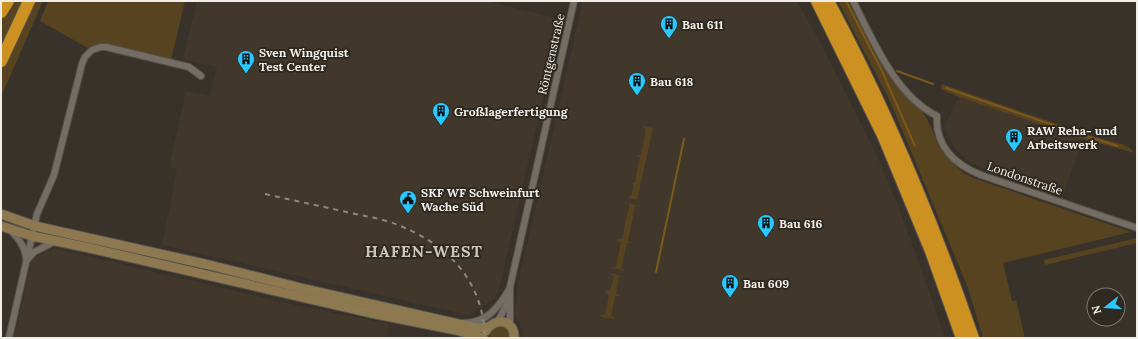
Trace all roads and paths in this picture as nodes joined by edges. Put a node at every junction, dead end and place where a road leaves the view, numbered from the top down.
1 (8, 1) edge
2 (28, 1) edge
3 (574, 1) edge
4 (818, 1) edge
5 (828, 1) edge
6 (853, 1) edge
7 (1, 12) edge
8 (1, 61) edge
9 (201, 76) dead end
10 (1, 214) edge
11 (35, 226) junction
12 (5, 227) edge
13 (1137, 228) edge
14 (32, 236) junction
15 (57, 241) junction
16 (109, 247) junction
17 (26, 261) junction
18 (205, 264) junction
19 (203, 274) junction
20 (510, 287) junction
21 (329, 299) junction
22 (510, 299) junction
23 (411, 317) junction
24 (498, 321) junction
25 (457, 323) junction
26 (510, 325) junction
27 (488, 327) junction
28 (9, 338) edge
29 (484, 338) edge
30 (514, 338) edge
31 (962, 338) edge
32 (973, 338) edge

1 - 7 highway
2 - 8 highway
3 - 20 street, Röntgenstraße
4 - 31 highway
5 - 32 highway
6 - 13 street, Londonstraße
9 - 11 street
10 - 11 street
11 - 14 street
11 - 16 street
12 - 14 street
12 - 17 street
14 - 15 street
14 - 17 street
15 - 16 street
15 - 17 street
16 - 18 street
16 - 19 street
17 - 28 street
18 - 19 street
18 - 21 street
19 - 21 street
20 - 22 street, Röntgenstraße
20 - 25 street
21 - 23 street
22 - 24 street, Röntgenstraße
22 - 26 street, Röntgenstraße
23 - 25 street
23 - 29 street
24 - 26 street
24 - 27 street
25 - 27 street
26 - 30 street
27 - 29 street

